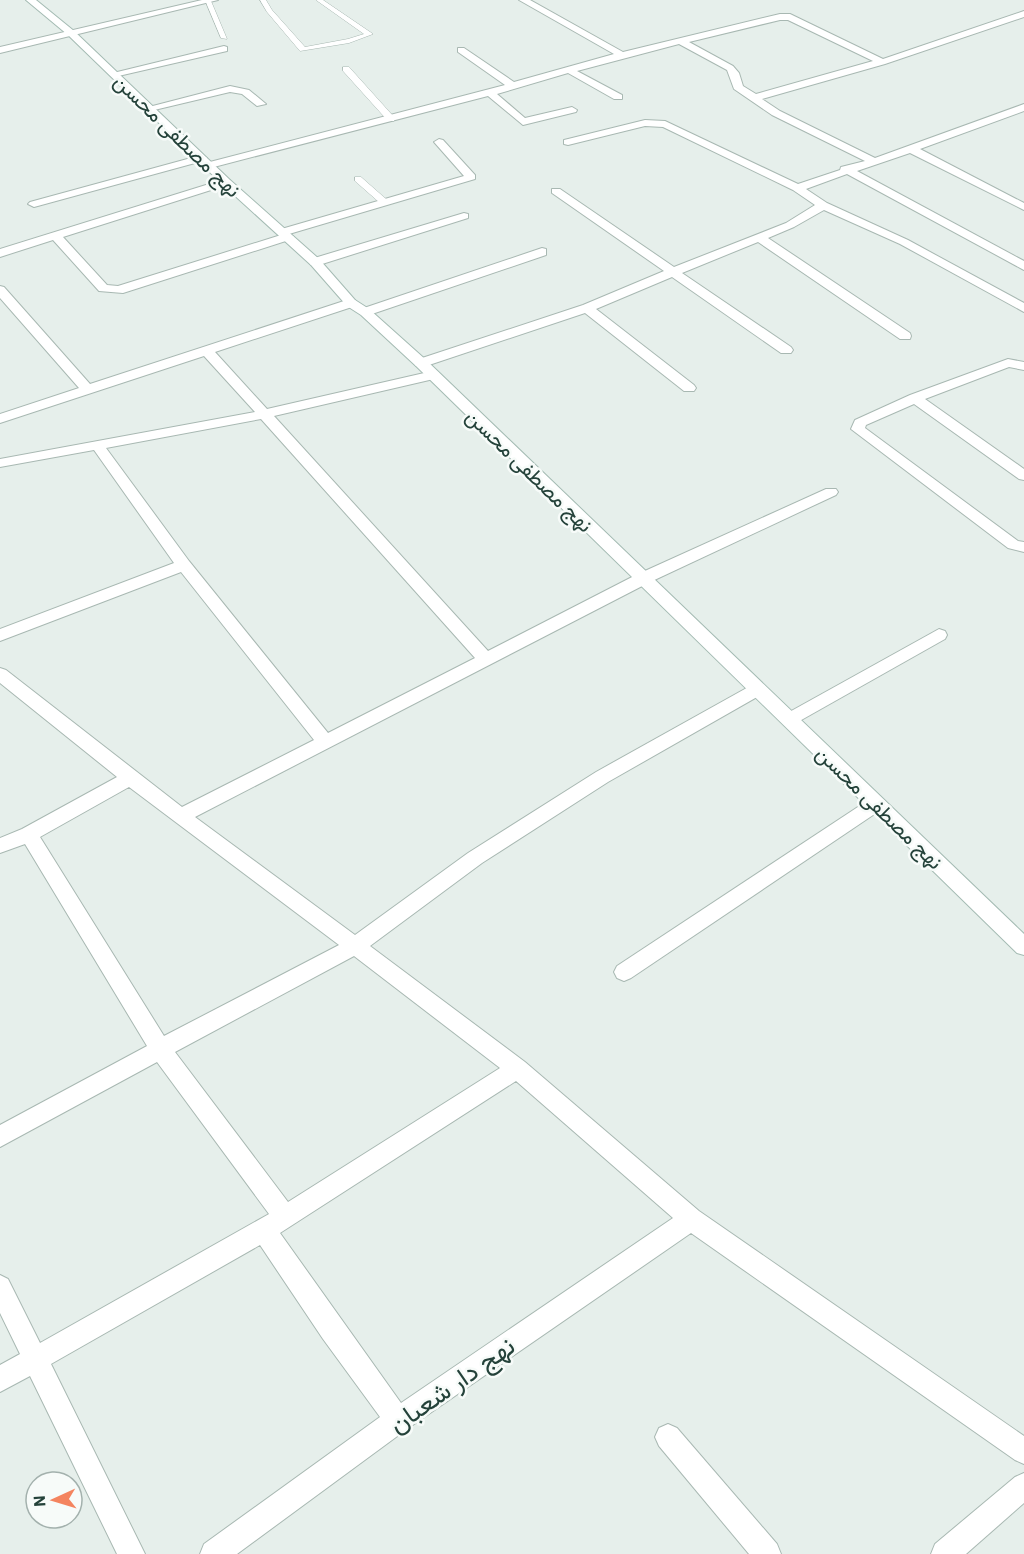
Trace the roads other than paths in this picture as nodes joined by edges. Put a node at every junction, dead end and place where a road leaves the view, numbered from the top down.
1 (30, 0) edge
2 (263, 0) edge
3 (319, 0) edge
4 (523, 0) edge
5 (211, 1) edge
6 (1024, 14) edge
7 (71, 33) junction
8 (680, 41) junction
9 (225, 43) joint
10 (0, 50) edge
11 (461, 50) dead end
12 (622, 55) junction
13 (882, 62) junction
14 (346, 69) dead end
15 (569, 70) junction
16 (114, 74) junction
17 (514, 87) junction
18 (490, 93) junction
19 (618, 97) dead end
20 (754, 98) junction
21 (261, 104) dead end
22 (1024, 107) edge
23 (150, 108) junction
24 (572, 110) dead end
25 (391, 119) junction
26 (439, 142) dead end
27 (568, 142) dead end
28 (910, 149) junction
29 (873, 160) junction
30 (206, 161) junction
31 (846, 169) junction
32 (358, 178) dead end
33 (226, 182) junction
34 (797, 188) junction
35 (556, 191) dead end
36 (383, 201) junction
37 (34, 204) dead end
38 (823, 205) junction
39 (1024, 207) edge
40 (464, 216) dead end
41 (285, 234) junction
42 (55, 236) junction
43 (760, 238) junction
44 (542, 252) dead end
45 (0, 253) edge
46 (315, 262) junction
47 (1024, 266) edge
48 (673, 272) junction
49 (0, 290) edge
50 (351, 303) junction
51 (587, 308) junction
52 (1024, 309) edge
53 (365, 312) junction
54 (905, 336) dead end
55 (786, 350) dead end
56 (208, 352) junction
57 (422, 363) junction
58 (1024, 366) edge
59 (433, 375) junction
60 (689, 388) dead end
61 (87, 389) junction
62 (915, 398) junction
63 (265, 414) junction
64 (0, 419) edge
65 (98, 446) junction
66 (0, 463) edge
67 (1024, 476) edge
68 (831, 492) dead end
69 (1024, 547) edge
70 (184, 565) junction
71 (642, 579) junction
72 (0, 635) edge
73 (939, 635) dead end
74 (486, 659) junction
75 (0, 674) edge
76 (758, 689) junction
77 (790, 719) junction
78 (325, 742) junction
79 (130, 778) junction
80 (876, 804) junction
81 (181, 816) junction
82 (29, 834) junction
83 (0, 846) edge
84 (355, 946) junction
85 (1024, 947) edge
86 (624, 972) dead end
87 (160, 1049) junction
88 (517, 1069) junction
89 (0, 1137) edge
90 (691, 1219) junction
91 (274, 1223) junction
92 (0, 1287) edge
93 (33, 1358) junction
94 (0, 1379) edge
95 (398, 1420) junction
96 (668, 1437) dead end
97 (1024, 1451) edge
98 (1024, 1486) edge
99 (131, 1554) edge
100 (214, 1554) edge
101 (767, 1554) edge
102 (945, 1554) edge

1 - 7 street, نهج مصطفى محسن
2 - 3 lane
4 - 12 street
5 - 7 street
5 - 9 lane
6 - 13 street
7 - 10 street
7 - 16 street, نهج مصطفى محسن
8 - 12 street
8 - 13 street
8 - 20 street
9 - 16 street
11 - 17 street
12 - 15 street
13 - 20 street
14 - 25 lane
15 - 17 street
15 - 19 street
16 - 23 street, نهج مصطفى محسن
17 - 18 street
18 - 24 street
18 - 25 street
20 - 29 street
21 - 23 street
22 - 28 street
23 - 30 street, نهج مصطفى محسن
25 - 30 street
26 - 36 street
27 - 34 street
28 - 29 street
28 - 39 street
29 - 31 street
30 - 33 street, نهج مصطفى محسن
30 - 37 street
31 - 34 street
31 - 47 street
32 - 36 lane
33 - 41 street, نهج مصطفى محسن
33 - 42 street
34 - 38 street
35 - 48 street
36 - 41 street
38 - 43 street
38 - 52 street
40 - 46 street
41 - 42 street
41 - 46 street, نهج مصطفى محسن
42 - 45 street
43 - 48 street
43 - 54 street
44 - 53 street
46 - 50 street, نهج مصطفى محسن
48 - 51 street
48 - 55 street
49 - 61 street
50 - 53 street, نهج مصطفى محسن
50 - 56 street
51 - 57 street
51 - 60 street
53 - 57 street, نهج مصطفى محسن
56 - 61 street
56 - 63 street
57 - 59 street, نهج مصطفى محسن
58 - 62 street
59 - 63 street
59 - 71 street, نهج مصطفى محسن
61 - 64 street
62 - 67 street
62 - 69 street
63 - 65 street
63 - 74 street
65 - 66 street
65 - 70 street
68 - 71 street
70 - 72 street
70 - 78 street
71 - 74 street
71 - 76 street, نهج مصطفى محسن
73 - 77 street
74 - 78 street
75 - 79 street
76 - 77 street, نهج مصطفى محسن
76 - 84 street
77 - 80 street, نهج مصطفى محسن
78 - 81 street
79 - 81 street
79 - 82 street
80 - 85 street, نهج مصطفى محسن
80 - 86 street
81 - 84 street
82 - 83 street
82 - 87 street
84 - 87 street
84 - 88 street
87 - 89 street
87 - 91 street
88 - 90 street
88 - 91 street
90 - 95 street, نهج دار شعبان
90 - 97 street
91 - 93 street
91 - 95 street
92 - 93 street
93 - 94 street
93 - 99 street
95 - 100 street, نهج دار شعبان
96 - 101 street
98 - 102 street

